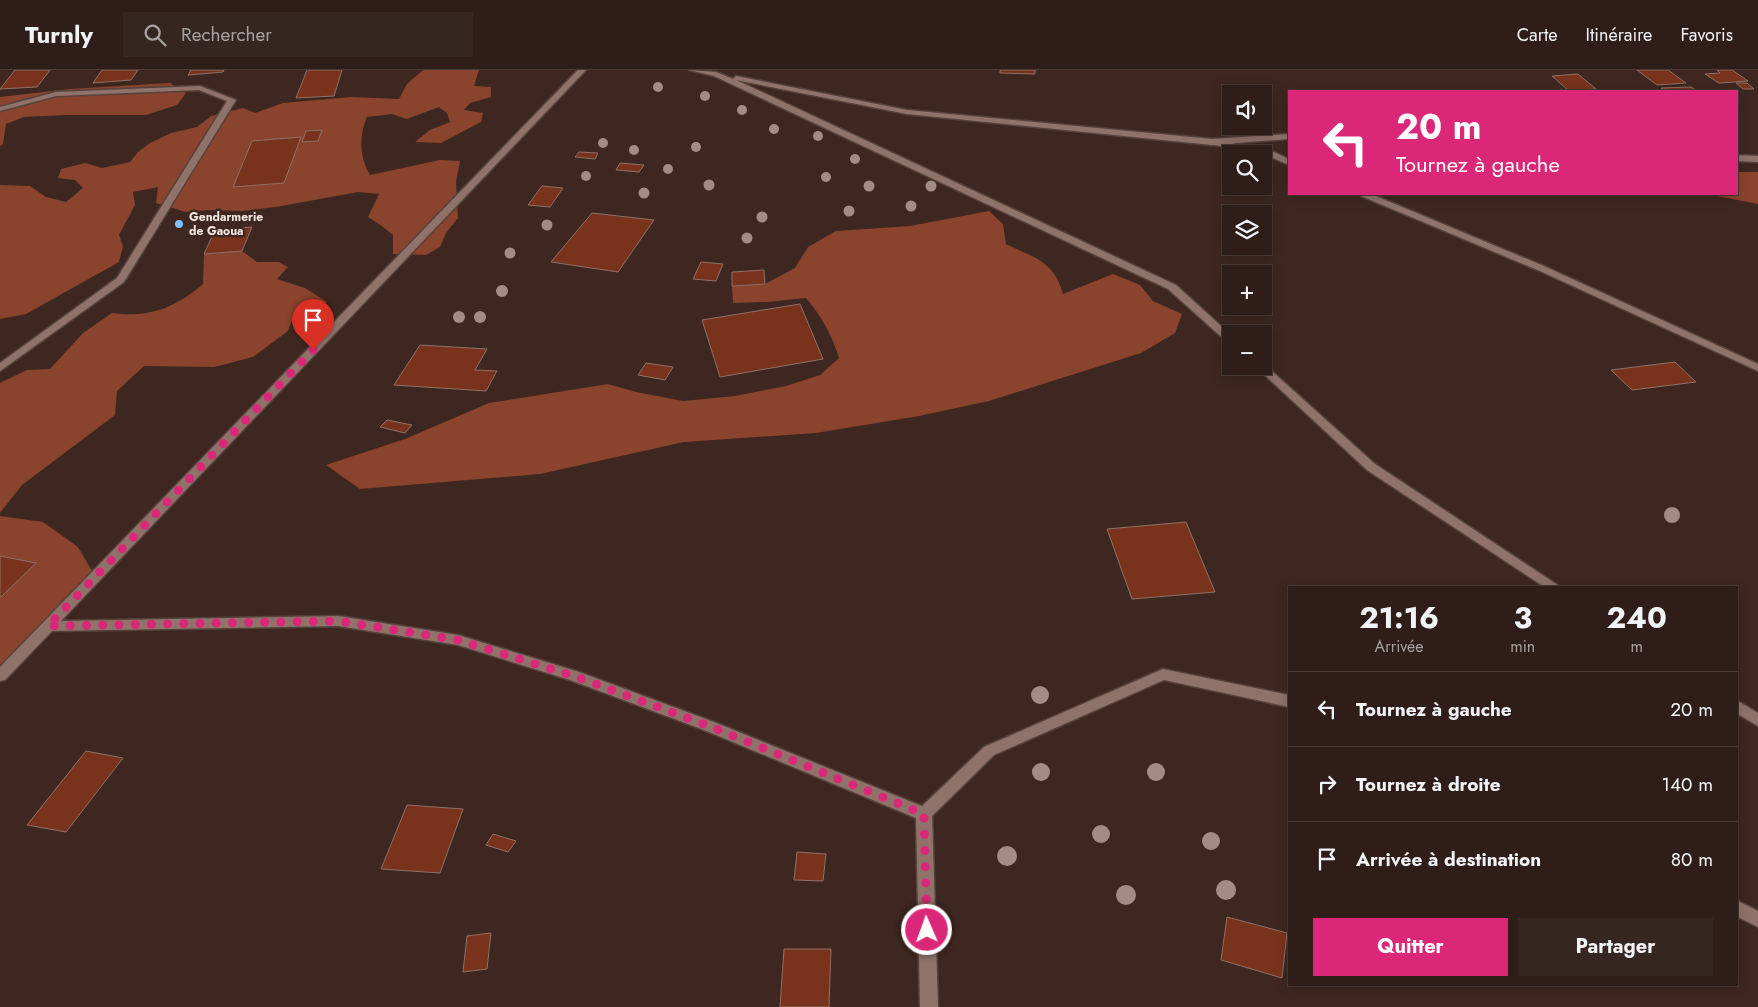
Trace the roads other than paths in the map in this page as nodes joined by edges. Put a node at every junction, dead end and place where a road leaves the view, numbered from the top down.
1 (582, 70) edge
2 (693, 70) edge
3 (716, 74) junction
4 (0, 108) edge
5 (1288, 136) edge
6 (1212, 142) junction
7 (1738, 158) edge
8 (1758, 159) edge
9 (1288, 162) edge
10 (1366, 195) edge
11 (1222, 332) edge
12 (0, 368) edge
13 (1758, 368) edge
14 (1270, 375) edge
15 (1553, 586) edge
16 (48, 626) junction
17 (0, 676) edge
18 (1288, 702) edge
19 (1738, 707) edge
20 (1758, 720) edge
21 (924, 814) junction
22 (1738, 907) edge
23 (1758, 920) edge
24 (929, 1007) edge

1 - 16 street
2 - 3 street
3 - 6 street
3 - 11 street
4 - 12 street
5 - 6 street
6 - 9 street
7 - 8 street
10 - 13 street
14 - 15 street
16 - 17 street
16 - 21 street
18 - 21 street
19 - 20 street
21 - 24 street
22 - 23 street

